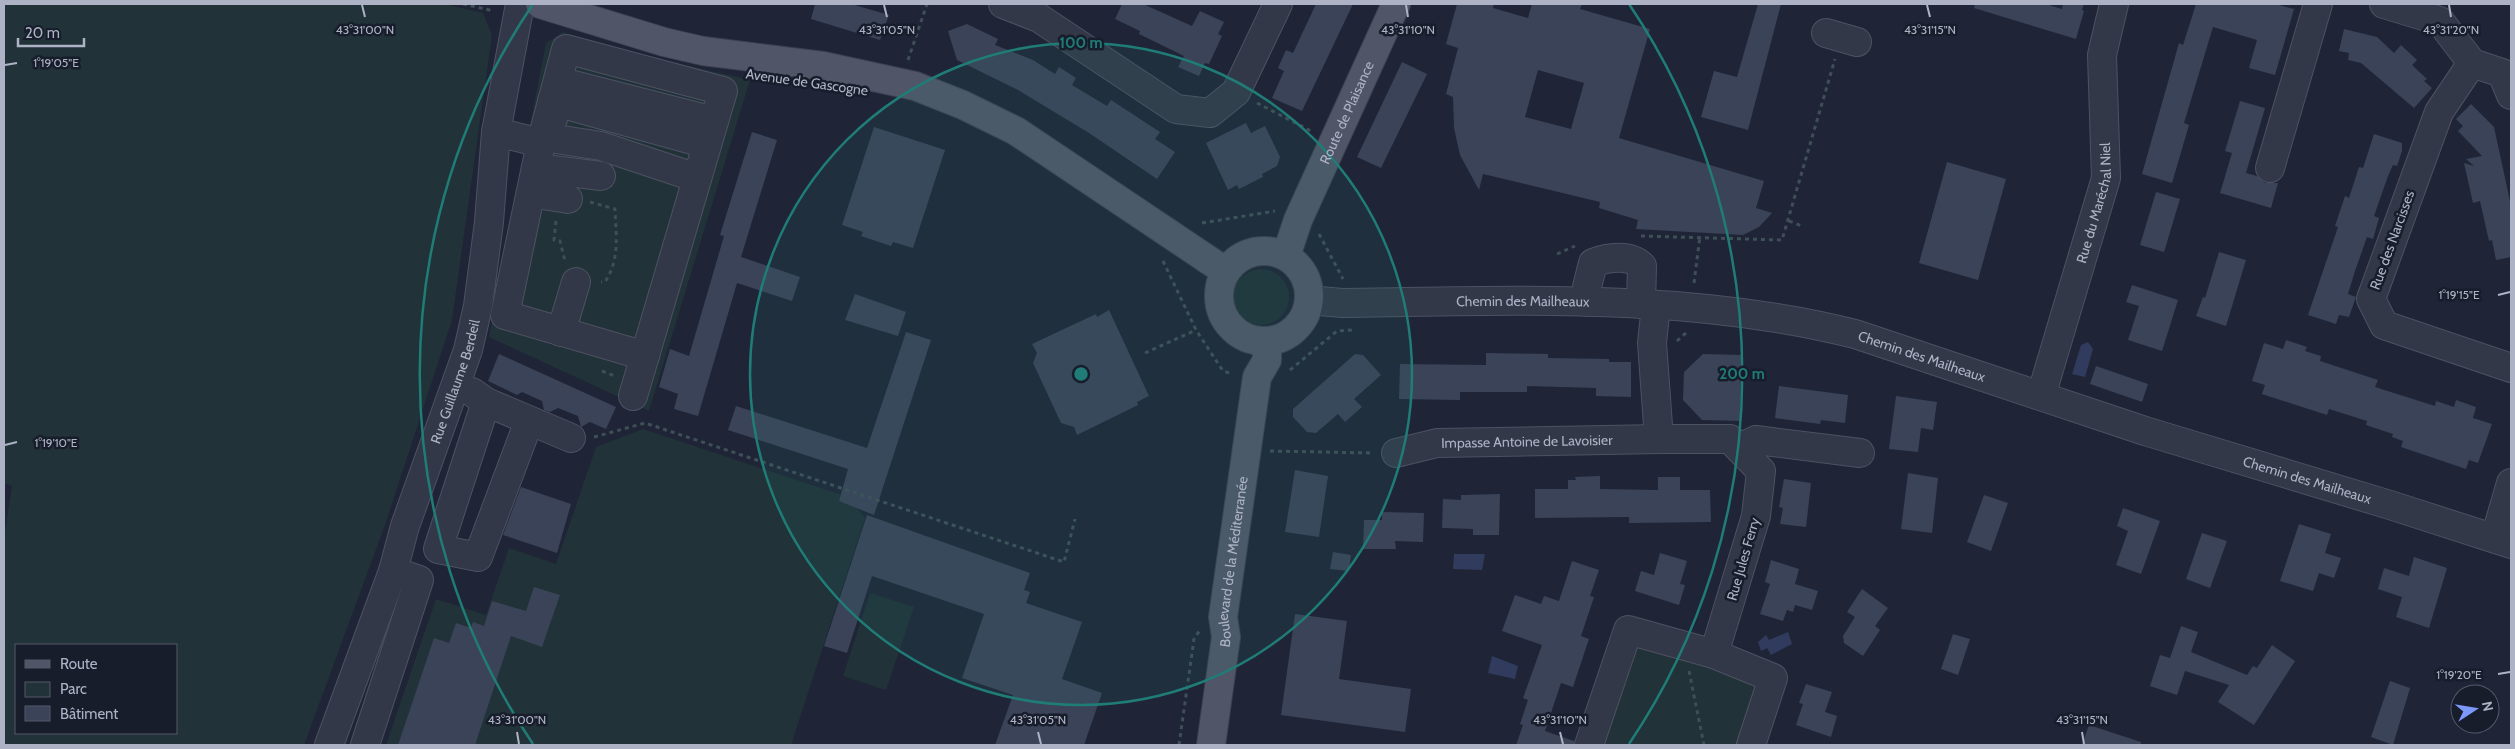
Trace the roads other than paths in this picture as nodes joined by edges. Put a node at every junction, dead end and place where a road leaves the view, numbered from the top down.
1 (1003, 4) edge
2 (1278, 4) edge
3 (1396, 4) edge
4 (2114, 4) edge
5 (2318, 4) edge
6 (2384, 4) edge
7 (525, 8) edge
8 (2443, 12) edge
9 (2472, 63) junction
10 (555, 91) junction
11 (2511, 95) edge
12 (496, 132) junction
13 (711, 132) junction
14 (541, 154) junction
15 (2270, 168) dead end
16 (601, 176) dead end
17 (697, 178) junction
18 (563, 198) road end
19 (1273, 253) junction
20 (1225, 272) junction
21 (576, 282) road end
22 (1309, 300) junction
23 (1587, 302) junction
24 (1649, 305) junction
25 (561, 332) junction
26 (1256, 340) junction
27 (645, 356) junction
28 (2511, 368) edge
29 (457, 381) junction
30 (633, 396) dead end
31 (2040, 396) junction
32 (486, 402) junction
33 (529, 421) junction
34 (571, 438) road end
35 (1659, 439) junction
36 (1739, 448) junction
37 (1396, 453) road end
38 (1860, 453) dead end
39 (2511, 483) edge
40 (2503, 541) edge
41 (394, 571) junction
42 (1714, 654) junction
43 (329, 745) edge
44 (365, 745) edge
45 (1211, 745) edge
46 (1589, 745) edge
47 (1750, 745) edge

1 - 2 street
3 - 19 main road, Route de Plaisance
4 - 31 street, Rue du Maréchal Niel
5 - 15 street
6 - 8 street
7 - 12 street, Rue Guillaume Berdeil
7 - 20 main road, Avenue de Gascogne
8 - 9 street
9 - 11 street
9 - 28 street, Rue des Narcisses
10 - 13 street
10 - 13 street
10 - 14 street
12 - 14 street
12 - 29 street, Rue Guillaume Berdeil
13 - 17 street
14 - 16 street
14 - 17 street
14 - 18 street
14 - 25 street
17 - 27 street
19 - 20 main road
19 - 22 main road
20 - 26 main road
21 - 25 street
22 - 23 street, Chemin des Mailheaux
22 - 26 main road
23 - 24 street, Chemin des Mailheaux
23 - 24 street
24 - 31 street, Chemin des Mailheaux
24 - 35 street
25 - 27 street
26 - 45 main road, Boulevard de la Méditerranée
27 - 30 street
29 - 32 street
29 - 41 street, Rue Guillaume Berdeil
31 - 40 street, Chemin des Mailheaux
32 - 33 street
32 - 33 street
33 - 34 street
35 - 36 street, Rue Jules Ferry
35 - 37 street, Impasse Antoine de Lavoisier
36 - 38 street
36 - 42 street, Rue Jules Ferry
39 - 40 street
41 - 43 street, Rue Guillaume Berdeil
41 - 44 street
42 - 46 street
42 - 47 street

